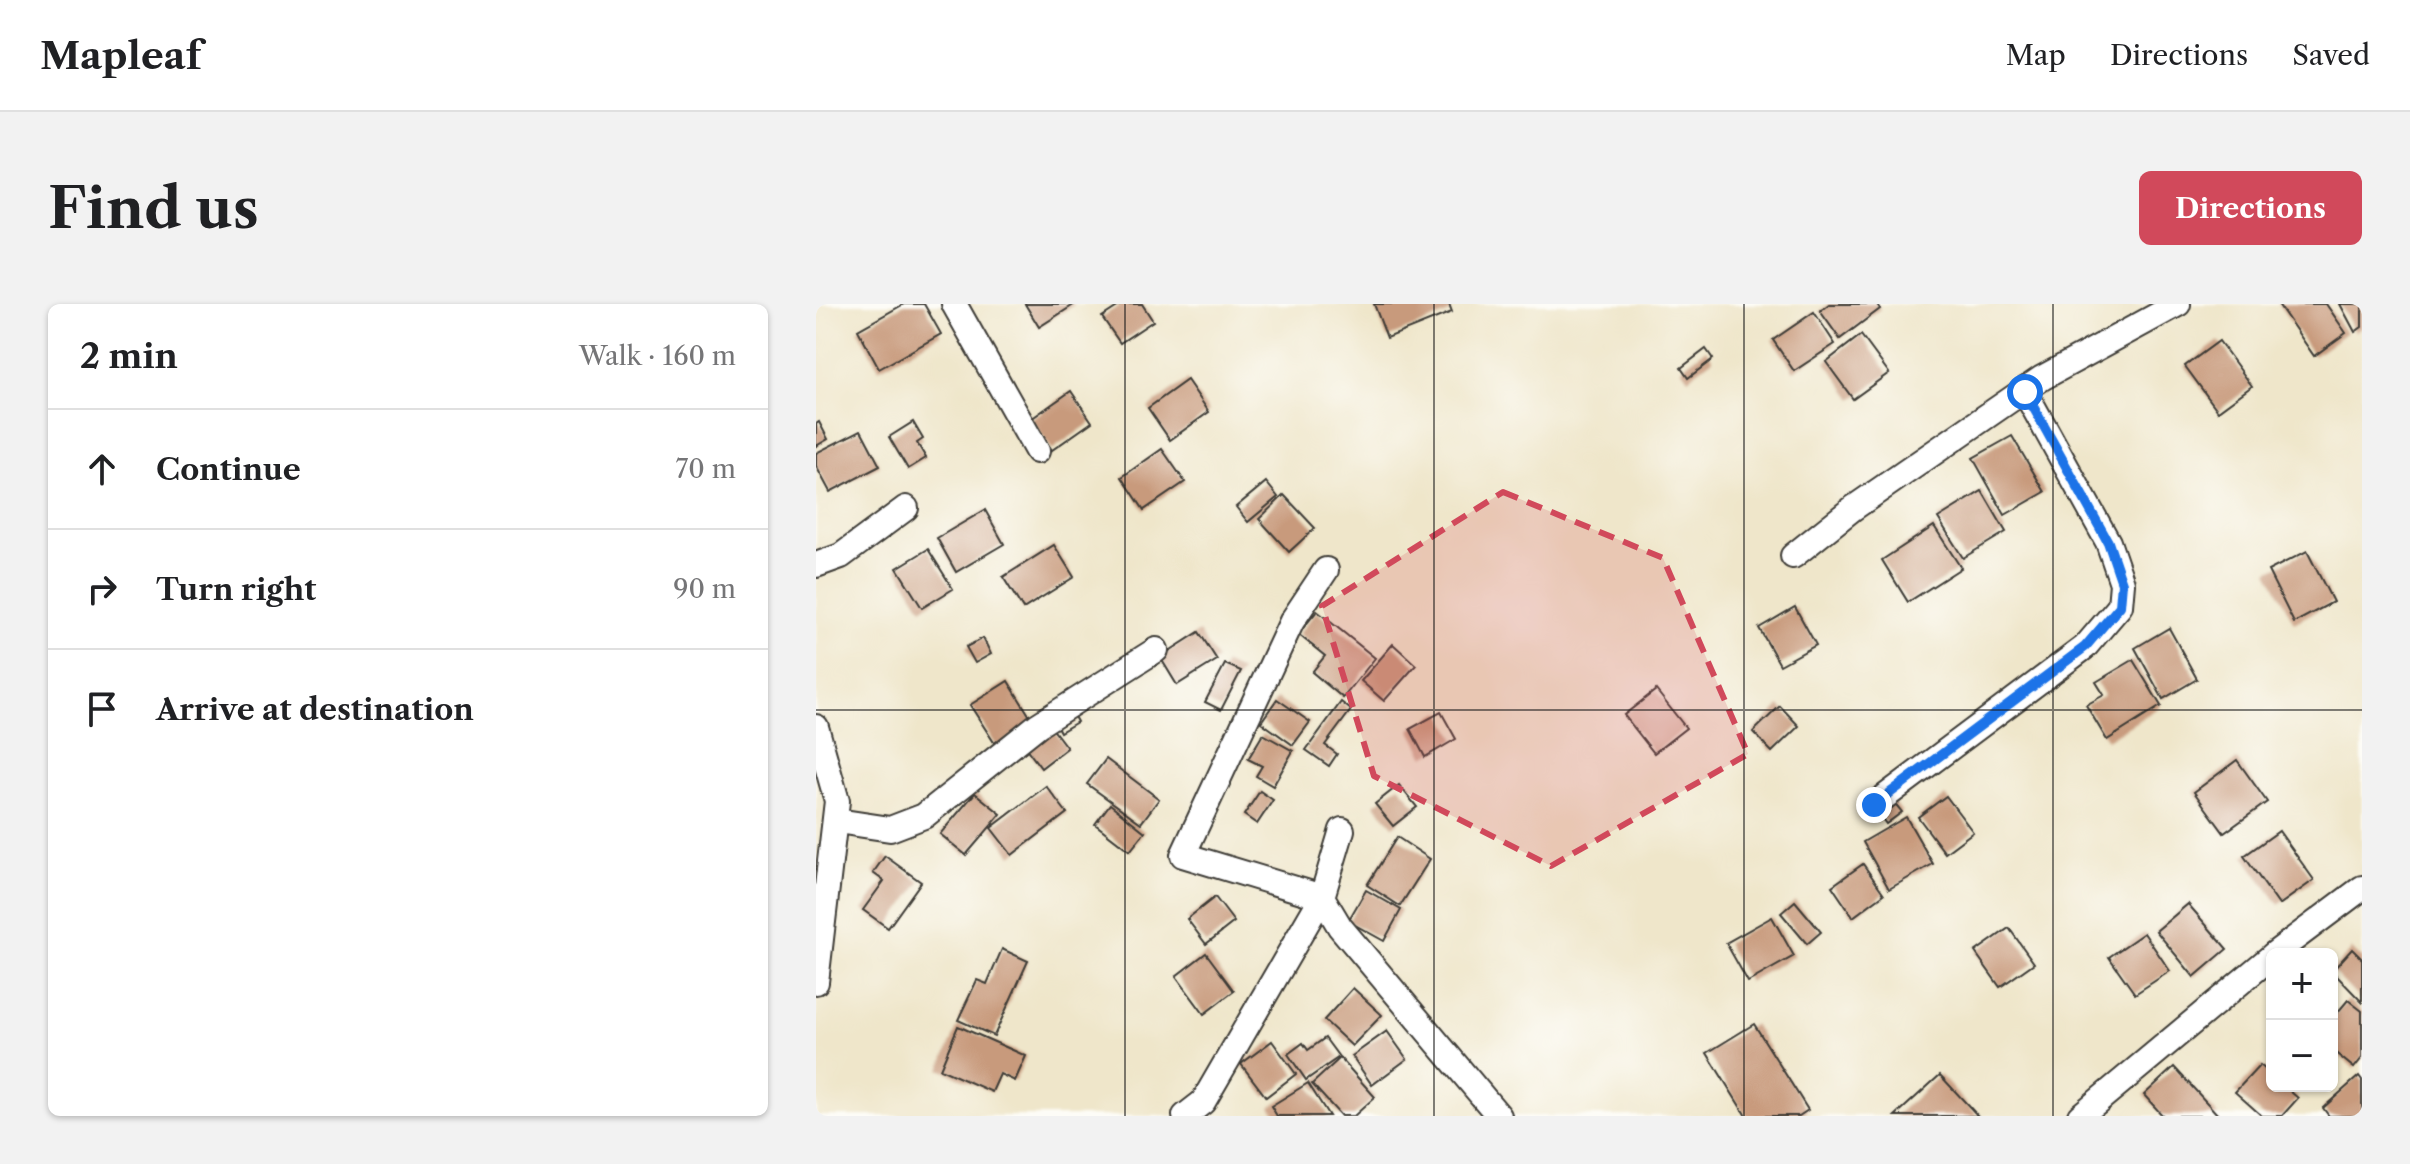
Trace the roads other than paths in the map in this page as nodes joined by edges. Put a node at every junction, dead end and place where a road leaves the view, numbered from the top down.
1 (954, 304) edge
2 (2178, 304) edge
3 (2025, 392) junction
4 (1037, 451) dead end
5 (906, 508) dead end
6 (1793, 556) dead end
7 (816, 565) edge
8 (1326, 570) dead end
9 (1156, 650) dead end
10 (816, 727) edge
11 (1874, 805) dead end
12 (837, 821) junction
13 (1342, 830) dead end
14 (2362, 888) edge
15 (1322, 897) junction
16 (2282, 948) edge
17 (2266, 961) edge
18 (816, 982) edge
19 (1185, 1116) edge
20 (1499, 1116) edge
21 (2080, 1116) edge

1 - 4 street
2 - 3 street
3 - 6 street
3 - 11 street
5 - 7 street
8 - 15 street
9 - 12 street
10 - 12 street
12 - 18 street
13 - 15 street
14 - 16 street
15 - 19 street
15 - 20 street
17 - 21 street

